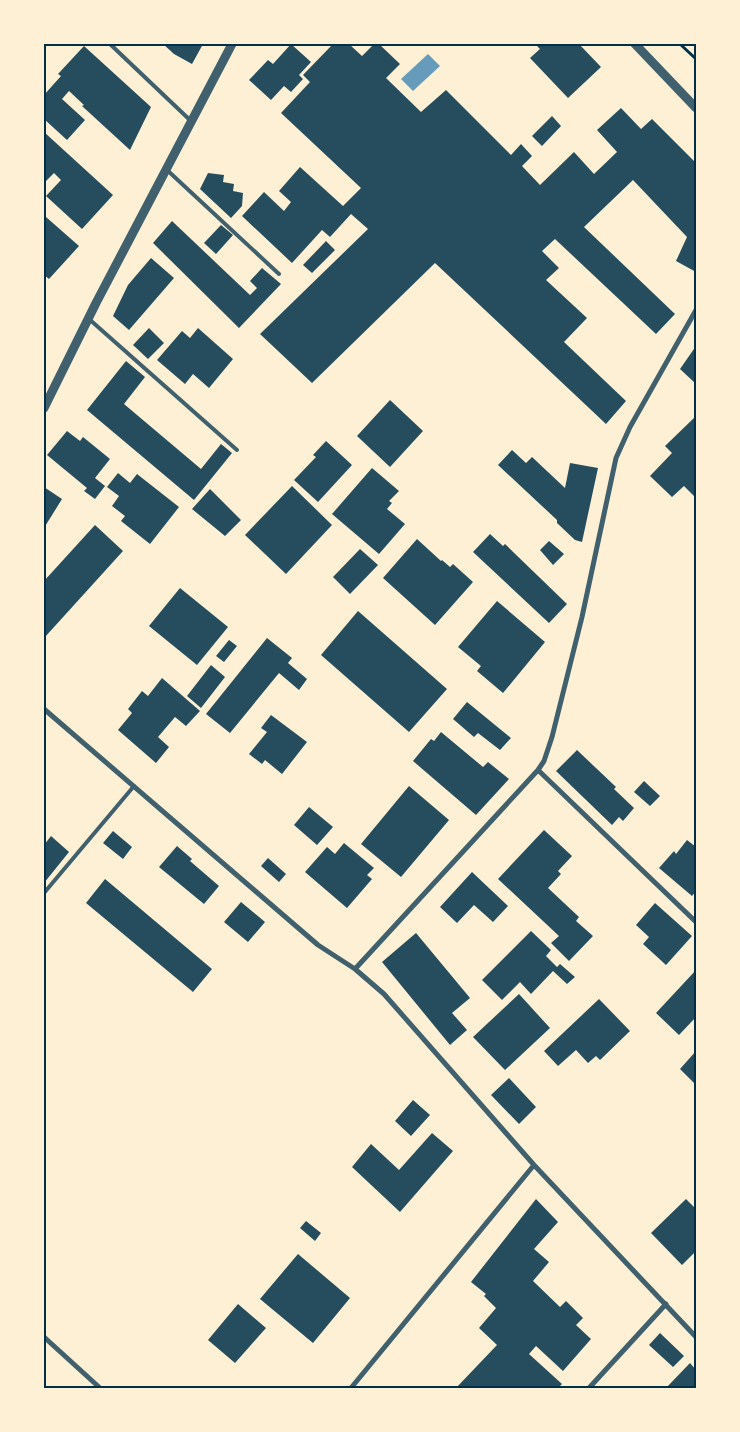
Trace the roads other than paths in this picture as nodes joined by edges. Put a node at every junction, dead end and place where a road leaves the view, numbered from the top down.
1 (110, 44) edge
2 (232, 44) edge
3 (635, 44) edge
4 (695, 105) edge
5 (192, 122) junction
6 (167, 169) junction
7 (278, 274) dead end
8 (696, 310) edge
9 (88, 318) junction
10 (44, 408) edge
11 (237, 450) dead end
12 (44, 709) edge
13 (538, 770) junction
14 (134, 786) junction
15 (44, 893) edge
16 (696, 922) edge
17 (355, 969) junction
18 (534, 1165) junction
19 (666, 1304) junction
20 (44, 1337) edge
21 (696, 1337) edge
22 (100, 1388) edge
23 (351, 1388) edge
24 (589, 1388) edge

1 - 5 lane
2 - 5 street
3 - 4 street
5 - 6 street
6 - 7 lane
6 - 9 street
8 - 13 street
9 - 10 street
9 - 11 lane
12 - 14 street
13 - 16 street
13 - 17 street
14 - 15 lane
14 - 17 street
17 - 18 street
18 - 19 street
18 - 23 street
19 - 21 street
19 - 24 street
20 - 22 street

